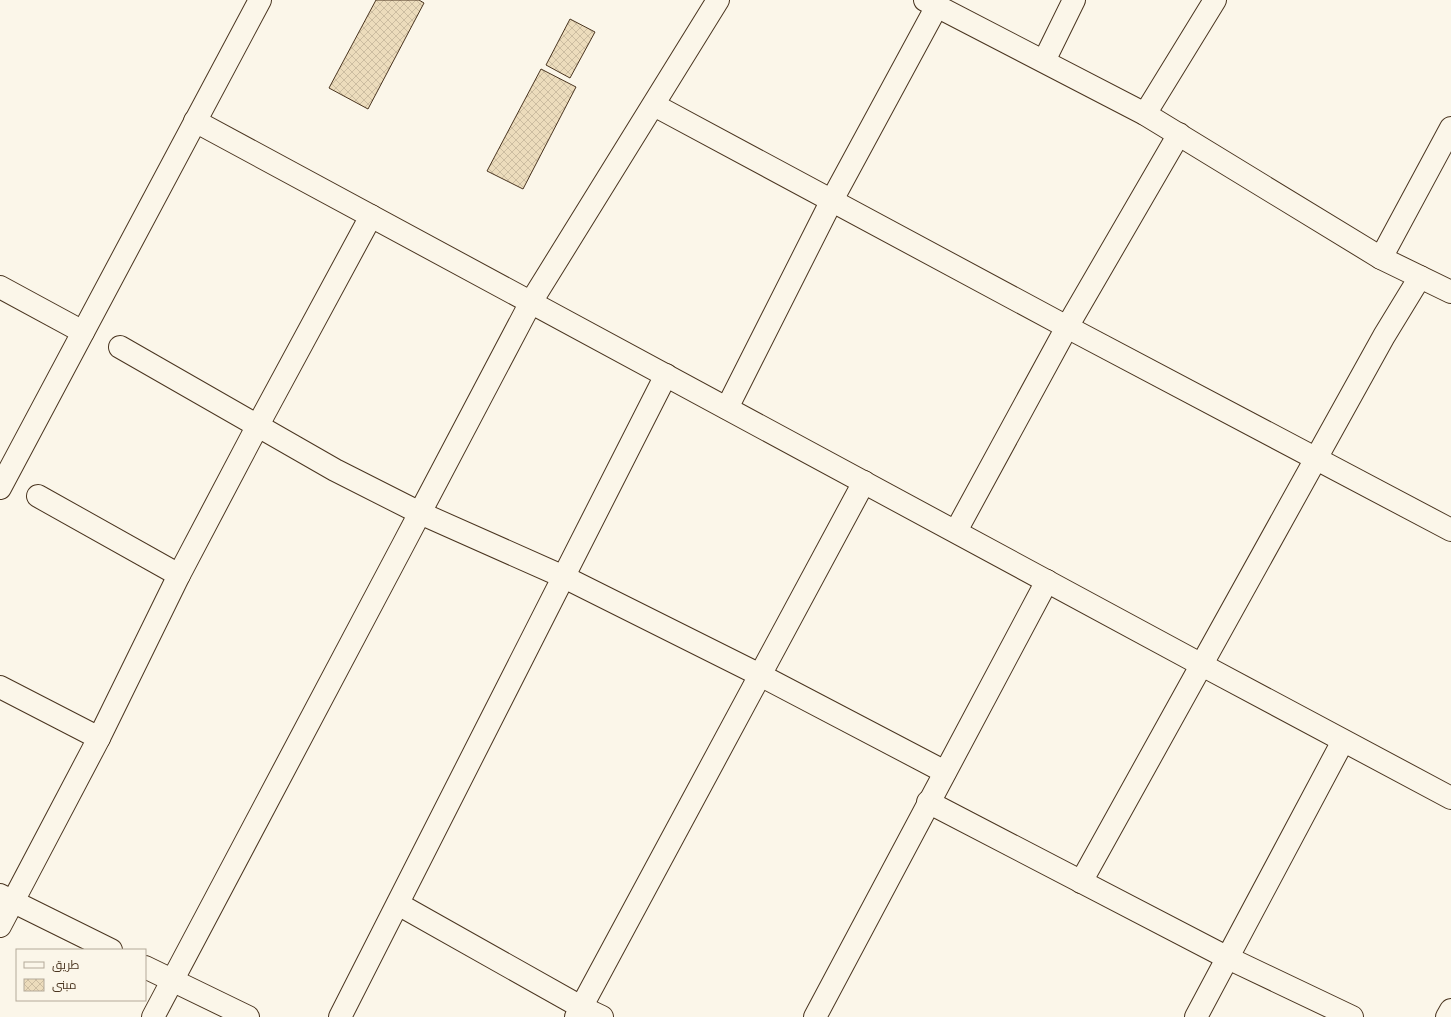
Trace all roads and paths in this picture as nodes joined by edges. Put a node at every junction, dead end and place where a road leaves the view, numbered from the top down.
1 (260, 0) edge
2 (718, 0) edge
3 (1074, 0) edge
4 (1214, 0) edge
5 (931, 3) edge
6 (1044, 61) junction
7 (654, 105) junction
8 (1145, 114) junction
9 (195, 121) junction
10 (1451, 128) edge
11 (1179, 134) junction
12 (832, 200) junction
13 (371, 216) junction
14 (1381, 258) junction
15 (1420, 277) junction
16 (0, 287) edge
17 (1451, 292) edge
18 (531, 302) junction
19 (1067, 327) junction
20 (83, 332) junction
21 (120, 347) dead end
22 (666, 375) junction
23 (727, 408) junction
24 (258, 425) junction
25 (1316, 458) junction
26 (864, 482) junction
27 (0, 488) edge
28 (38, 496) dead end
29 (420, 512) junction
30 (1451, 530) edge
31 (956, 531) junction
32 (179, 575) junction
33 (564, 577) junction
34 (1047, 581) junction
35 (1202, 665) junction
36 (760, 675) junction
37 (0, 687) edge
38 (99, 738) junction
39 (1343, 741) junction
40 (945, 772) junction
41 (1451, 798) edge
42 (928, 802) junction
43 (1081, 882) junction
44 (6, 898) edge
45 (398, 904) junction
46 (0, 926) edge
47 (109, 949) edge
48 (1228, 958) junction
49 (146, 967) edge
50 (172, 980) junction
51 (1451, 1010) edge
52 (579, 1012) edge
53 (153, 1017) edge
54 (248, 1017) edge
55 (340, 1017) edge
56 (602, 1017) edge
57 (815, 1017) edge
58 (1196, 1017) edge
59 (1352, 1017) edge
60 (1447, 1017) edge

1 - 9 street
2 - 7 street
3 - 6 street
4 - 8 street
5 - 6 street
5 - 12 street
6 - 8 street
7 - 12 street
7 - 18 street
8 - 11 street
9 - 13 street
9 - 20 street
10 - 14 street
11 - 14 street
11 - 19 street
12 - 19 street
12 - 23 street
13 - 18 street
13 - 24 street
14 - 15 street
15 - 17 street
15 - 25 street
16 - 20 street
18 - 22 street
18 - 29 street
19 - 25 street
19 - 31 street
20 - 27 street
21 - 24 street
22 - 23 street
22 - 33 street
23 - 26 street
24 - 29 street
24 - 32 street
25 - 30 street
25 - 35 street
26 - 31 street
26 - 36 street
28 - 32 street
29 - 33 street
29 - 50 street
31 - 34 street
32 - 38 street
33 - 36 street
33 - 45 street
34 - 35 street
34 - 40 street
35 - 39 street
35 - 43 street
36 - 40 street
36 - 52 street
37 - 38 street
38 - 44 street
39 - 41 street
39 - 48 street
40 - 42 street
42 - 43 street
42 - 57 street
43 - 48 street
44 - 46 street
44 - 47 street
45 - 52 street
45 - 55 street
48 - 58 street
48 - 59 street
49 - 50 street
50 - 53 street
50 - 54 street
51 - 60 street
52 - 56 street

